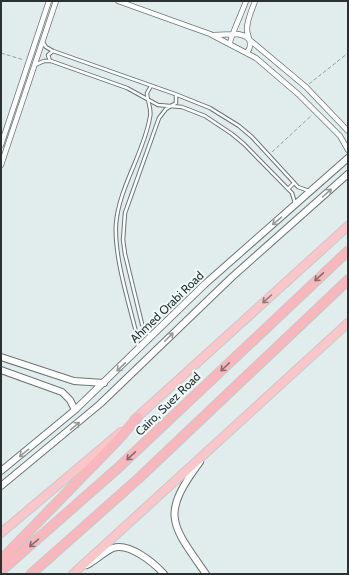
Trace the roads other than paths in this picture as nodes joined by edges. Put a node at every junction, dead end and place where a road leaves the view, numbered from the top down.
1 (49, 1) edge
2 (56, 1) edge
3 (121, 1) edge
4 (246, 1) edge
5 (255, 1) edge
6 (210, 34) junction
7 (233, 34) junction
8 (42, 41) junction
9 (250, 42) junction
10 (230, 44) junction
11 (53, 51) junction
12 (246, 52) junction
13 (51, 61) junction
14 (34, 65) junction
15 (151, 86) junction
16 (175, 94) junction
17 (148, 100) junction
18 (171, 107) junction
19 (149, 123) junction
20 (156, 126) junction
21 (347, 131) edge
22 (340, 136) junction
23 (1, 145) edge
24 (348, 150) edge
25 (348, 158) edge
26 (1, 165) edge
27 (348, 174) edge
28 (294, 183) junction
29 (288, 189) junction
30 (311, 191) junction
31 (294, 207) junction
32 (348, 226) edge
33 (348, 251) edge
34 (223, 268) junction
35 (232, 277) junction
36 (348, 280) edge
37 (348, 323) edge
38 (142, 324) junction
39 (135, 328) junction
40 (153, 336) junction
41 (138, 351) junction
42 (1, 357) edge
43 (1, 370) edge
44 (38, 370) junction
45 (35, 382) junction
46 (104, 383) junction
47 (75, 410) junction
48 (138, 417) junction
49 (210, 449) junction
50 (1, 471) edge
51 (1, 486) edge
52 (1, 533) edge
53 (1, 560) edge
54 (1, 570) edge
55 (75, 571) edge
56 (31, 574) edge
57 (164, 574) edge
58 (206, 574) edge

1 - 23 street
2 - 8 street
3 - 6 street
4 - 7 street
5 - 9 street
6 - 7 street
6 - 10 street
7 - 9 street
7 - 10 street
8 - 11 lane
8 - 14 street
9 - 12 street
9 - 21 street
10 - 12 street
11 - 13 lane
11 - 15 lane
12 - 22 street
13 - 14 lane
13 - 17 lane
14 - 26 street
15 - 16 lane
15 - 17 lane
16 - 18 lane
16 - 28 lane
17 - 18 lane
17 - 19 lane
18 - 20 lane
18 - 29 lane
19 - 20 lane
19 - 39 lane
20 - 38 lane
21 - 22 street
22 - 24 street
25 - 30 street, Ahmed Orabi Road
35 -> 27 street, Ahmed Orabi Road
28 - 29 lane
28 - 30 lane
29 - 31 lane
30 - 31 street, Ahmed Orabi Road
31 -> 34 street, Ahmed Orabi Road
32 -> 48 highway, Cairo, Suez Road
33 -> 54 highway, Cairo, Suez Road
34 - 35 street
34 - 40 street, Ahmed Orabi Road
51 -> 35 street, Ahmed Orabi Road
36 - 56 highway
37 - 49 highway
38 - 39 lane
38 - 40 lane
39 - 41 lane
40 - 41 street, Ahmed Orabi Road
41 -> 46 street, Ahmed Orabi Road
42 - 44 street
43 - 45 street
44 - 45 street
44 - 46 street
45 - 47 street
46 - 47 street, Ahmed Orabi Road
47 -> 50 street, Ahmed Orabi Road
48 - 52 highway, Cairo, Suez Road
48 - 53 highway
49 - 55 highway
49 - 58 street
55 - 57 street

